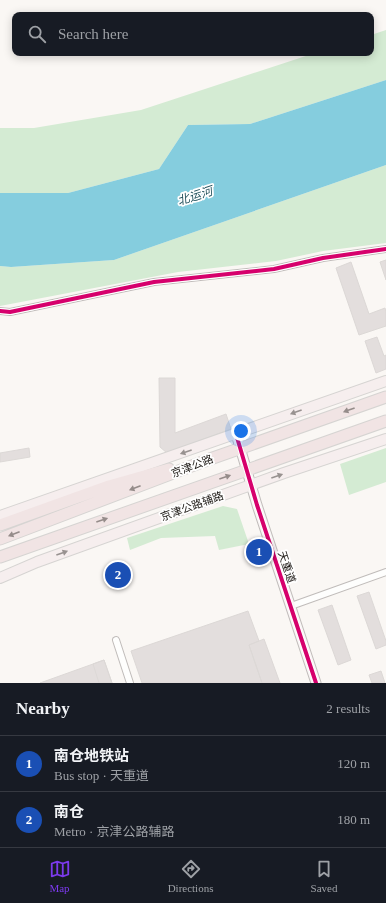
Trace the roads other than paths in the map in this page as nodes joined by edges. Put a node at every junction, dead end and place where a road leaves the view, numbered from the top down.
1 (386, 249) edge
2 (0, 311) edge
3 (386, 381) edge
4 (386, 397) edge
5 (386, 421) edge
6 (236, 434) junction
7 (386, 439) edge
8 (240, 449) junction
9 (210, 459) junction
10 (246, 469) junction
11 (251, 485) junction
12 (1, 522) edge
13 (0, 539) edge
14 (0, 557) edge
15 (386, 572) edge
16 (0, 578) edge
17 (291, 606) junction
18 (116, 640) dead end
19 (130, 683) edge
20 (316, 683) edge

1 - 2 street
3 -> 6 main road
4 -> 8 highway, 京津公路
5 - 10 highway, 京津公路
6 - 8 street, 天重道
6 -> 12 main road
11 -> 7 main road, 京津公路辅路
8 - 9 highway, 京津公路
8 - 10 street, 天重道
9 - 12 highway
9 -> 13 highway, 京津公路
10 - 11 street, 天重道
14 -> 10 highway, 京津公路
16 -> 11 main road, 京津公路辅路
11 - 17 street, 天重道
15 - 17 street
17 - 20 street, 天重道
18 - 19 street

